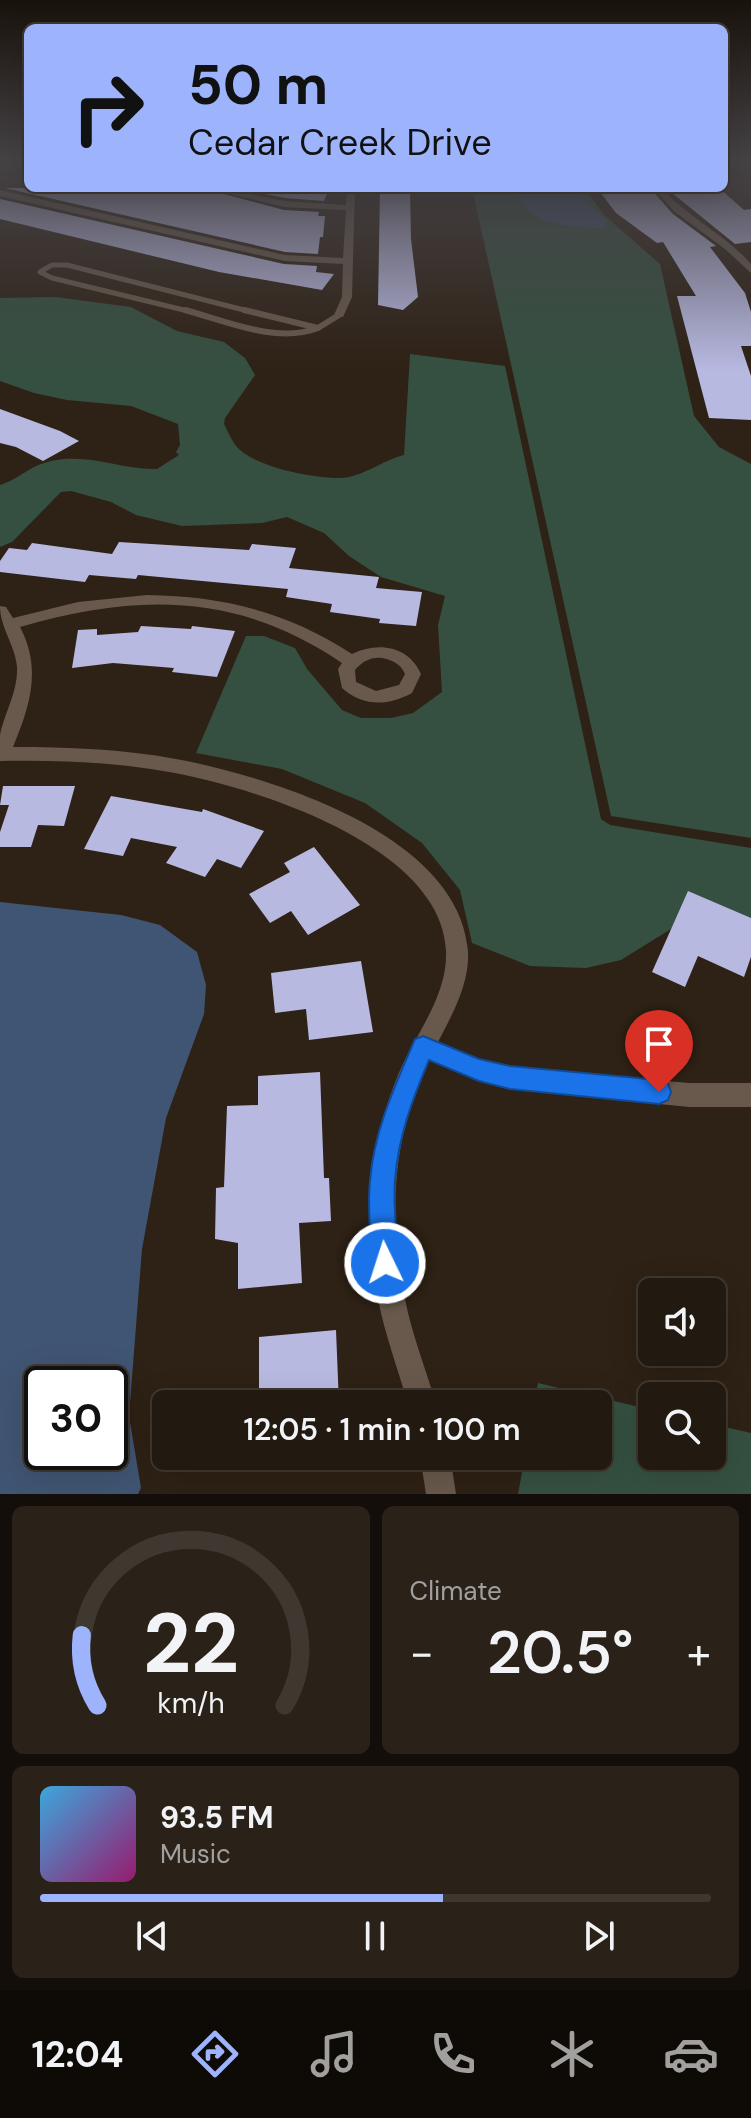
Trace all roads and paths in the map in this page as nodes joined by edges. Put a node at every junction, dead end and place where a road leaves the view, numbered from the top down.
1 (165, 231) edge
2 (349, 231) edge
3 (707, 231) edge
4 (348, 261) junction
5 (751, 270) edge
6 (339, 315) joint
7 (318, 328) junction
8 (6, 617) edge
9 (352, 662) dead end
10 (0, 754) edge
11 (423, 1047) junction
12 (751, 1095) edge
13 (418, 1390) edge
14 (437, 1470) edge
15 (441, 1494) edge

1 - 4 street
2 - 4 street
3 - 5 street
4 - 6 street
6 - 7 lane
7 - 7 lane
8 - 9 street
8 - 10 street
10 - 11 street
11 - 12 street
11 - 13 street
14 - 15 street

